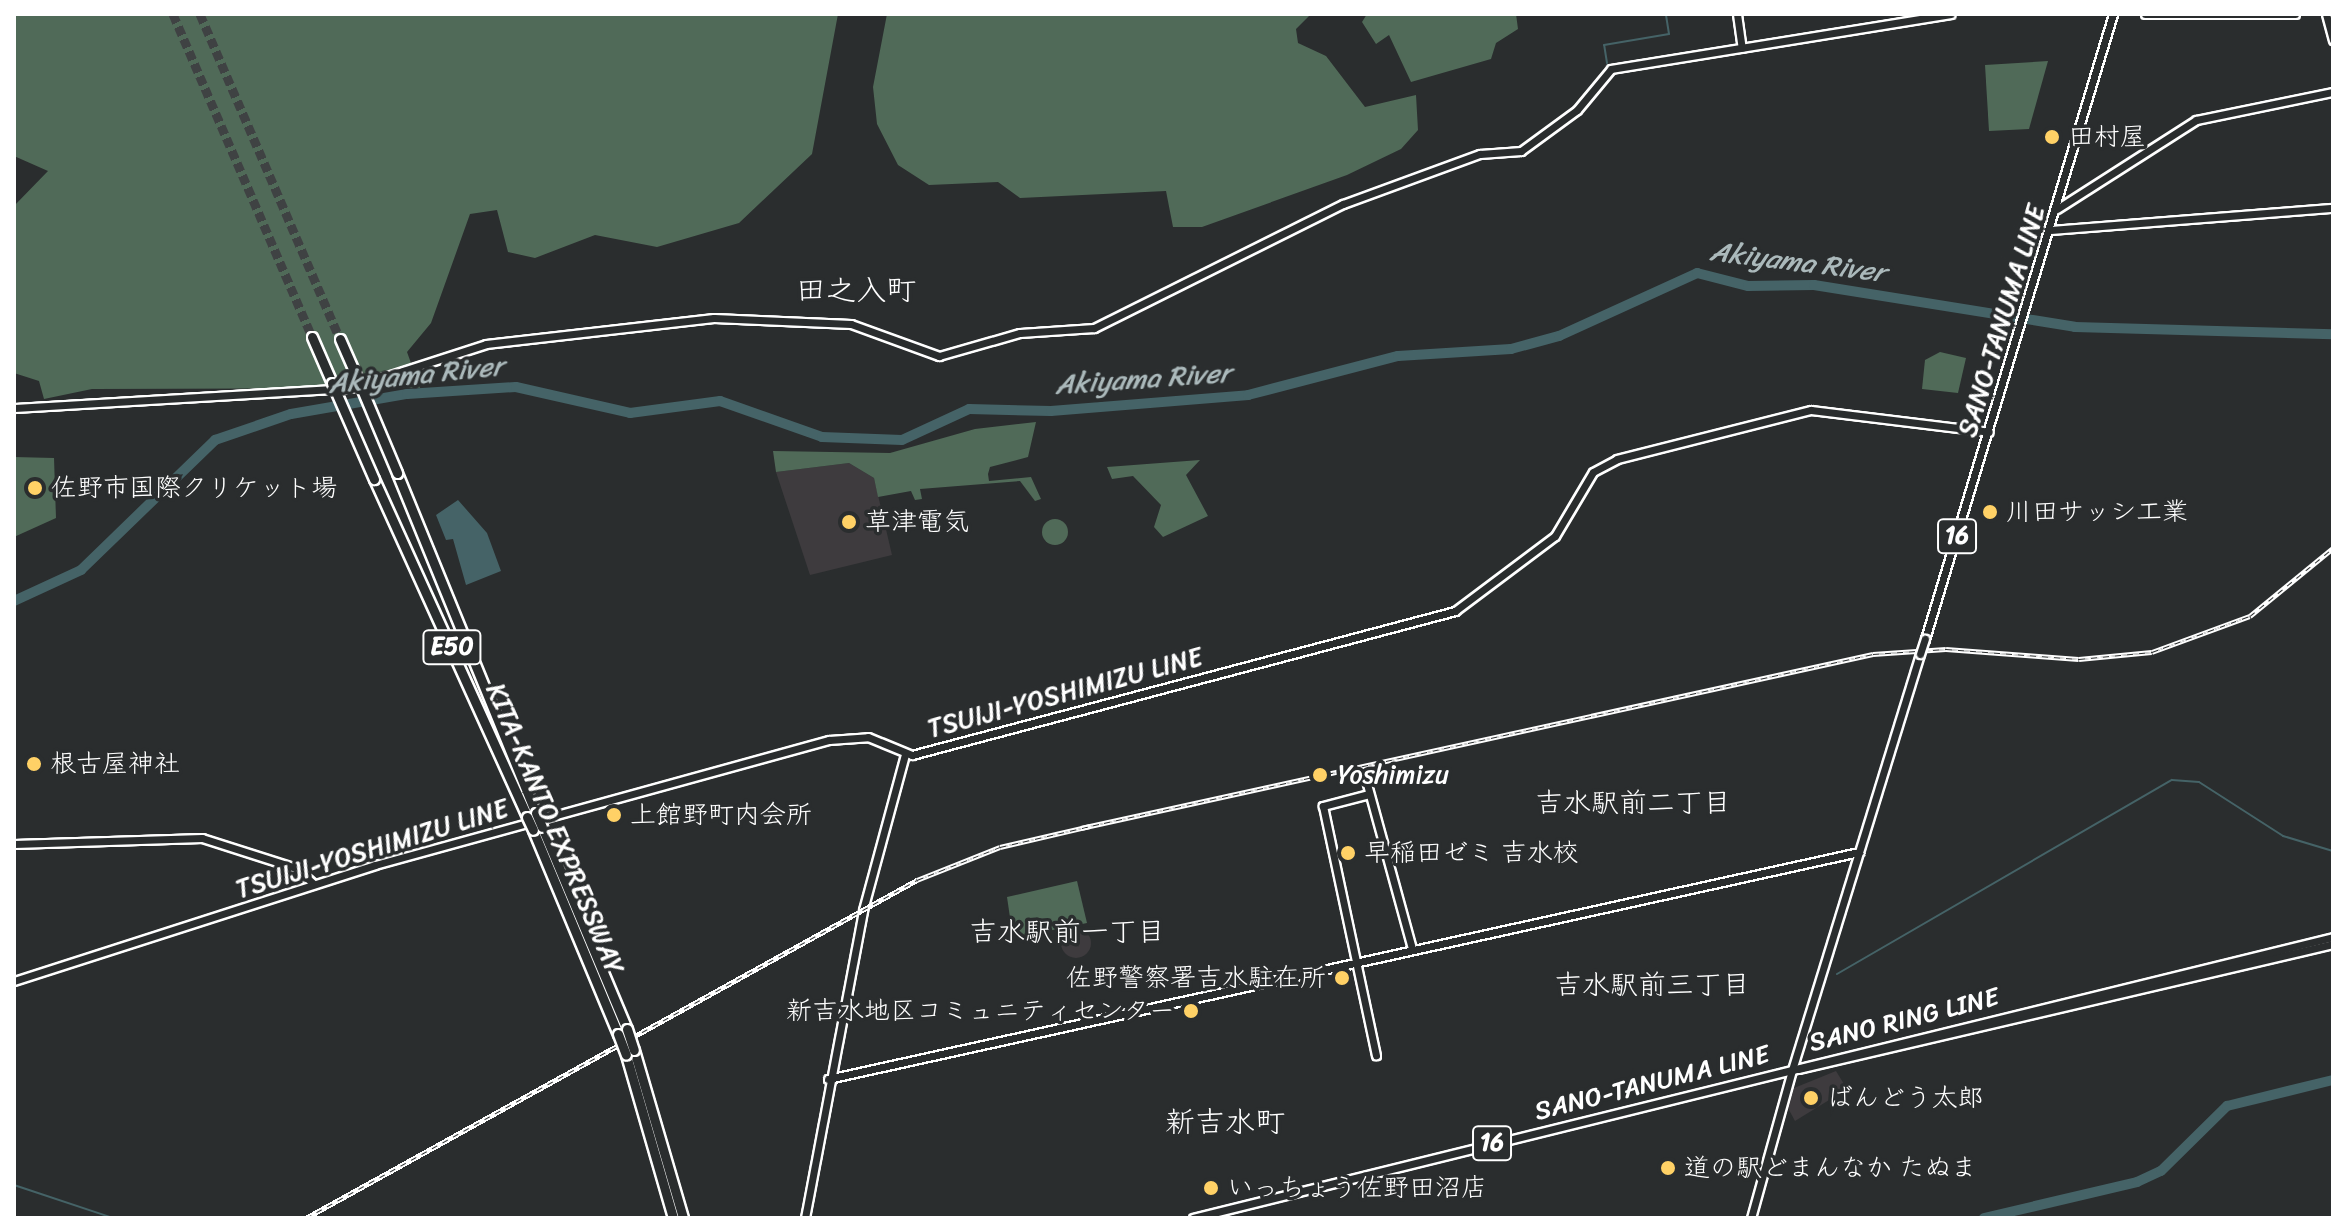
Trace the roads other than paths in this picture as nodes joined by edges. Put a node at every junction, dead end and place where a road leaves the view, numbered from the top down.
1 (1737, 14) edge
2 (1951, 14) edge
3 (2113, 14) edge
4 (2145, 14) edge
5 (2295, 14) edge
6 (2326, 14) edge
7 (2333, 40) edge
8 (1742, 48) junction
9 (2333, 92) edge
10 (2333, 208) edge
11 (2057, 209) junction
12 (2051, 230) junction
13 (312, 337) tunnel mouth
14 (340, 339) tunnel mouth
15 (14, 408) edge
16 (1989, 432) junction
17 (905, 754) junction
18 (1364, 773) dead end
19 (1369, 794) junction
20 (531, 815) junction
21 (14, 844) edge
22 (1859, 852) junction
23 (314, 884) junction
24 (2333, 937) edge
25 (2333, 944) edge
26 (1412, 949) junction
27 (1357, 962) junction
28 (14, 981) edge
29 (1376, 1055) dead end
30 (1792, 1070) junction
31 (828, 1079) junction
32 (678, 1217) edge
33 (805, 1218) edge
34 (1193, 1218) edge
35 (1751, 1218) edge

1 - 8 street
2 - 8 street
3 - 11 street, SANO-TANUMA LINE / 16
4 - 5 street
6 - 7 street
8 - 15 street
9 - 11 street
10 - 12 street
11 - 12 street, SANO-TANUMA LINE / 16
12 - 16 street, SANO-TANUMA LINE / 16
13 - 20 highway, KITA-KANTO EXPRESSWAY / E50, bridge
14 - 20 highway, KITA-KANTO EXPRESSWAY / E50, bridge
16 - 17 street, TSUIJI-YOSHIMIZU LINE
16 - 22 street, SANO-TANUMA LINE / 16, bridge
17 - 23 street, TSUIJI-YOSHIMIZU LINE
17 - 31 street
18 - 19 street
19 - 26 street
19 - 27 street
20 - 32 highway, KITA-KANTO EXPRESSWAY / E50, bridge
21 - 23 street
22 - 26 street
22 - 30 street, SANO-TANUMA LINE / 16
23 - 28 street, TSUIJI-YOSHIMIZU LINE
24 - 30 street, SANO RING LINE
25 - 30 street, SANO RING LINE
26 - 27 street
27 - 29 street
27 - 31 street
30 - 34 street, SANO-TANUMA LINE / 16
30 - 35 street
31 - 33 street

